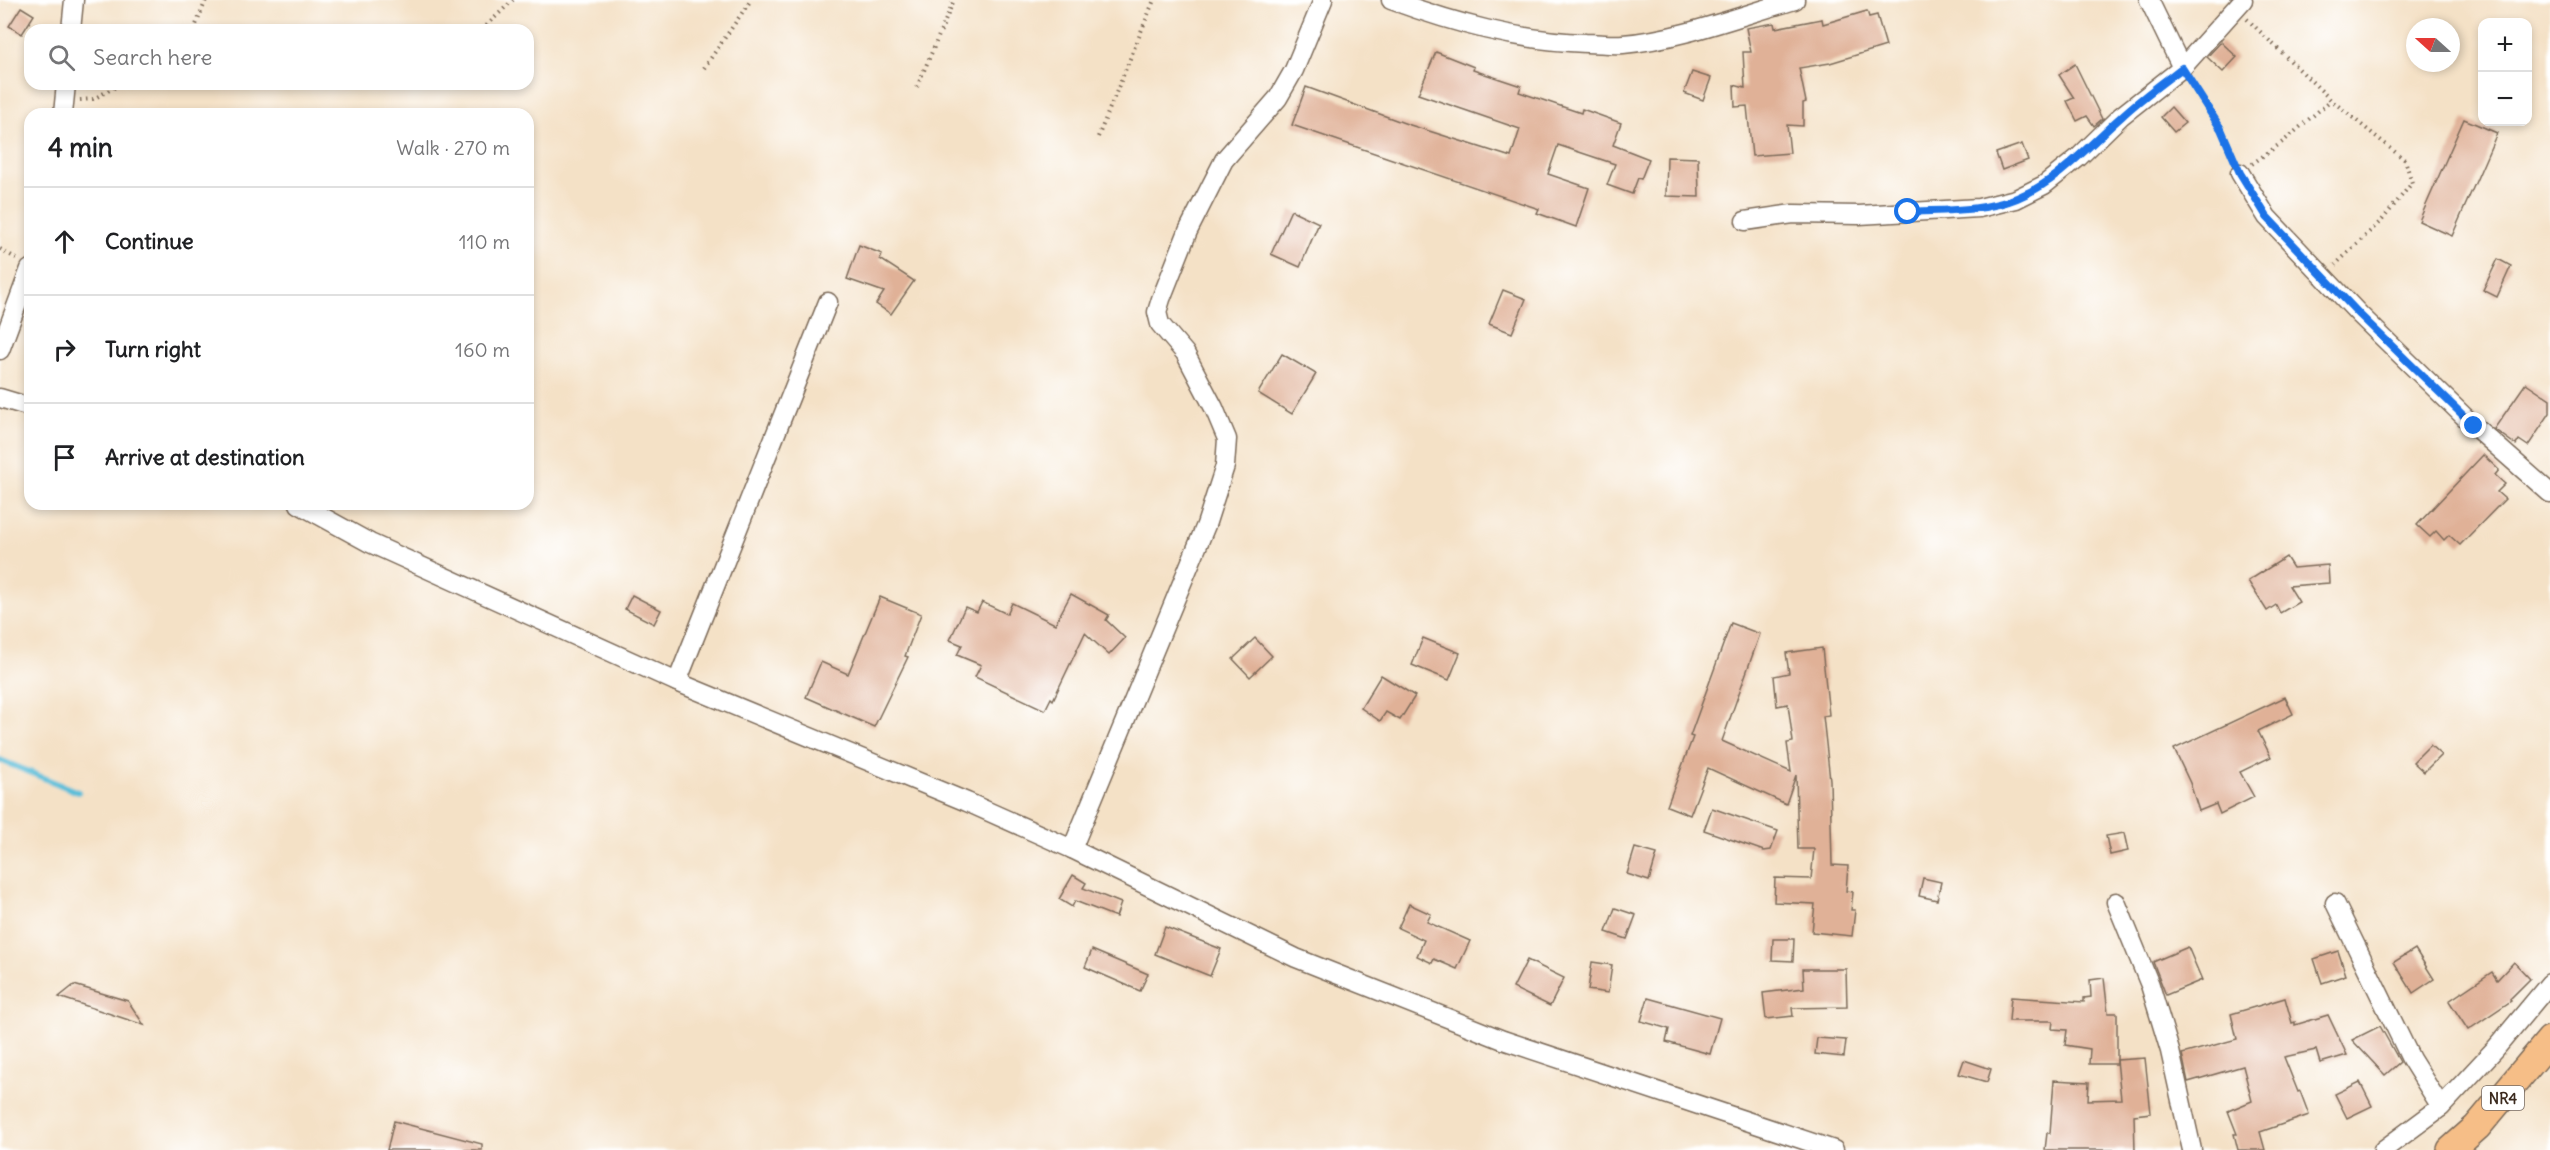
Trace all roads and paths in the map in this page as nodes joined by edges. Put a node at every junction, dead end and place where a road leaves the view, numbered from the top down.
1 (74, 0) edge
2 (206, 0) edge
3 (513, 0) edge
4 (751, 0) edge
5 (954, 0) edge
6 (1154, 0) edge
7 (1323, 0) edge
8 (1391, 0) edge
9 (1795, 0) edge
10 (2149, 0) edge
11 (2240, 3) edge
12 (72, 24) edge
13 (196, 24) edge
14 (488, 24) edge
15 (704, 68) dead end
16 (2182, 68) junction
17 (917, 87) dead end
18 (66, 90) edge
19 (110, 90) edge
20 (2331, 100) junction
21 (64, 108) edge
22 (1098, 137) dead end
23 (2240, 173) junction
24 (1745, 221) dead end
25 (2324, 276) junction
26 (24, 285) edge
27 (828, 302) dead end
28 (0, 350) edge
29 (0, 398) edge
30 (24, 405) edge
31 (2550, 492) edge
32 (309, 510) edge
33 (677, 682) junction
34 (1072, 849) junction
35 (2116, 902) dead end
36 (2335, 903) dead end
37 (2550, 983) edge
38 (2550, 1040) edge
39 (2441, 1107) junction
40 (1834, 1150) edge
41 (2192, 1150) edge
42 (2383, 1150) edge
43 (2451, 1150) edge

1 - 12 street
2 - 13 path
3 - 14 path
4 - 15 path
5 - 17 path
6 - 22 path
7 - 34 street
8 - 9 street
10 - 16 street
11 - 16 street
11 - 20 path
16 - 23 path
16 - 24 street
18 - 21 street
19 - 21 path
20 - 23 path
20 - 25 path
23 - 25 street
25 - 31 street
26 - 28 street
27 - 33 street
29 - 30 street
32 - 33 street
33 - 34 street
34 - 40 street
35 - 41 street
36 - 39 street
37 - 39 street
38 - 43 highway, NR4
39 - 42 street

